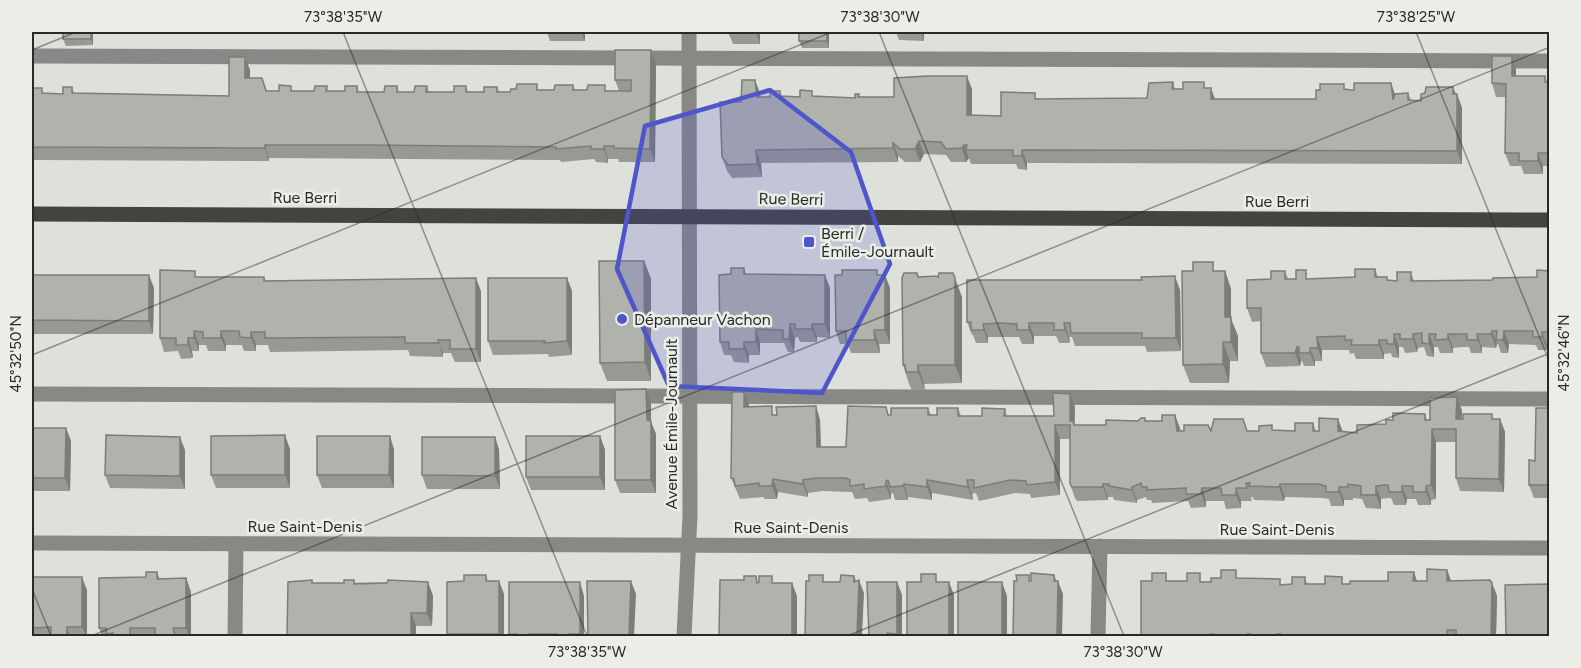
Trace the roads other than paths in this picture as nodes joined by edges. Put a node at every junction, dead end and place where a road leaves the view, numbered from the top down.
1 (689, 32) edge
2 (32, 56) edge
3 (689, 59) junction
4 (1550, 61) edge
5 (32, 214) edge
6 (689, 216) junction
7 (1550, 220) edge
8 (32, 394) edge
9 (690, 396) junction
10 (1550, 399) edge
11 (32, 543) edge
12 (236, 544) junction
13 (689, 545) junction
14 (1100, 546) junction
15 (1550, 548) edge
16 (235, 636) edge
17 (684, 636) edge
18 (1098, 636) edge

1 - 3 street, Avenue Émile-Journault
2 - 3 street
3 - 4 street
3 - 6 street, Avenue Émile-Journault
5 - 6 main road, Rue Berri
6 - 7 main road, Rue Berri
6 - 9 street, Avenue Émile-Journault
8 - 9 street
9 - 10 street
9 - 13 street, Avenue Émile-Journault
11 - 12 street, Rue Saint-Denis
12 - 13 street, Rue Saint-Denis
12 - 16 street
13 - 14 street, Rue Saint-Denis
13 - 17 street, Avenue Émile-Journault
14 - 15 street, Rue Saint-Denis
14 - 18 street

